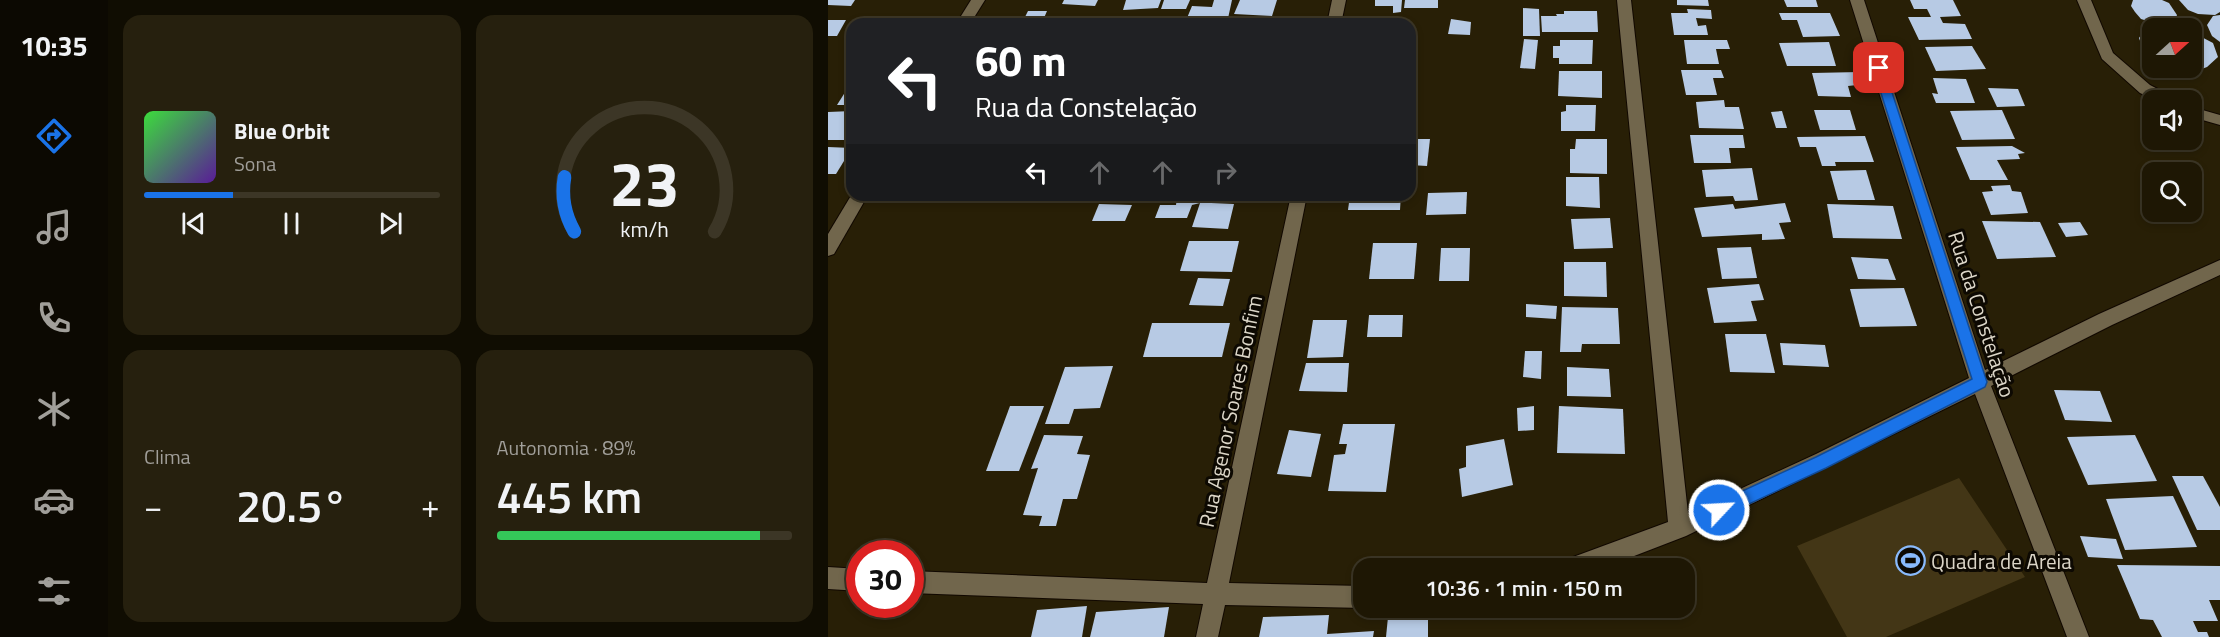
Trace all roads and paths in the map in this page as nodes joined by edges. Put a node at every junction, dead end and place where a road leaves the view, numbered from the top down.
1 (978, 0) edge
2 (1339, 0) edge
3 (1624, 0) edge
4 (1857, 0) edge
5 (2084, 0) edge
6 (967, 18) edge
7 (1335, 18) edge
8 (2148, 90) edge
9 (2202, 115) edge
10 (2220, 120) edge
11 (856, 201) edge
12 (1298, 201) edge
13 (828, 249) edge
14 (2220, 267) edge
15 (1980, 382) junction
16 (1679, 529) junction
17 (1600, 558) edge
18 (828, 578) edge
19 (846, 579) edge
20 (924, 583) edge
21 (1217, 594) junction
22 (1353, 597) edge
23 (1207, 637) edge
24 (2078, 637) edge

1 - 6 street
2 - 7 street
3 - 16 street
4 - 15 street, Rua da Constelação
5 - 8 street
9 - 10 street
11 - 13 street
12 - 21 street, Rua Agenor Soares Bonfim
14 - 15 street
15 - 16 street
15 - 24 street, Rua da Constelação
16 - 17 street
18 - 19 street
20 - 21 street
21 - 22 street
21 - 23 street, Rua Agenor Soares Bonfim

